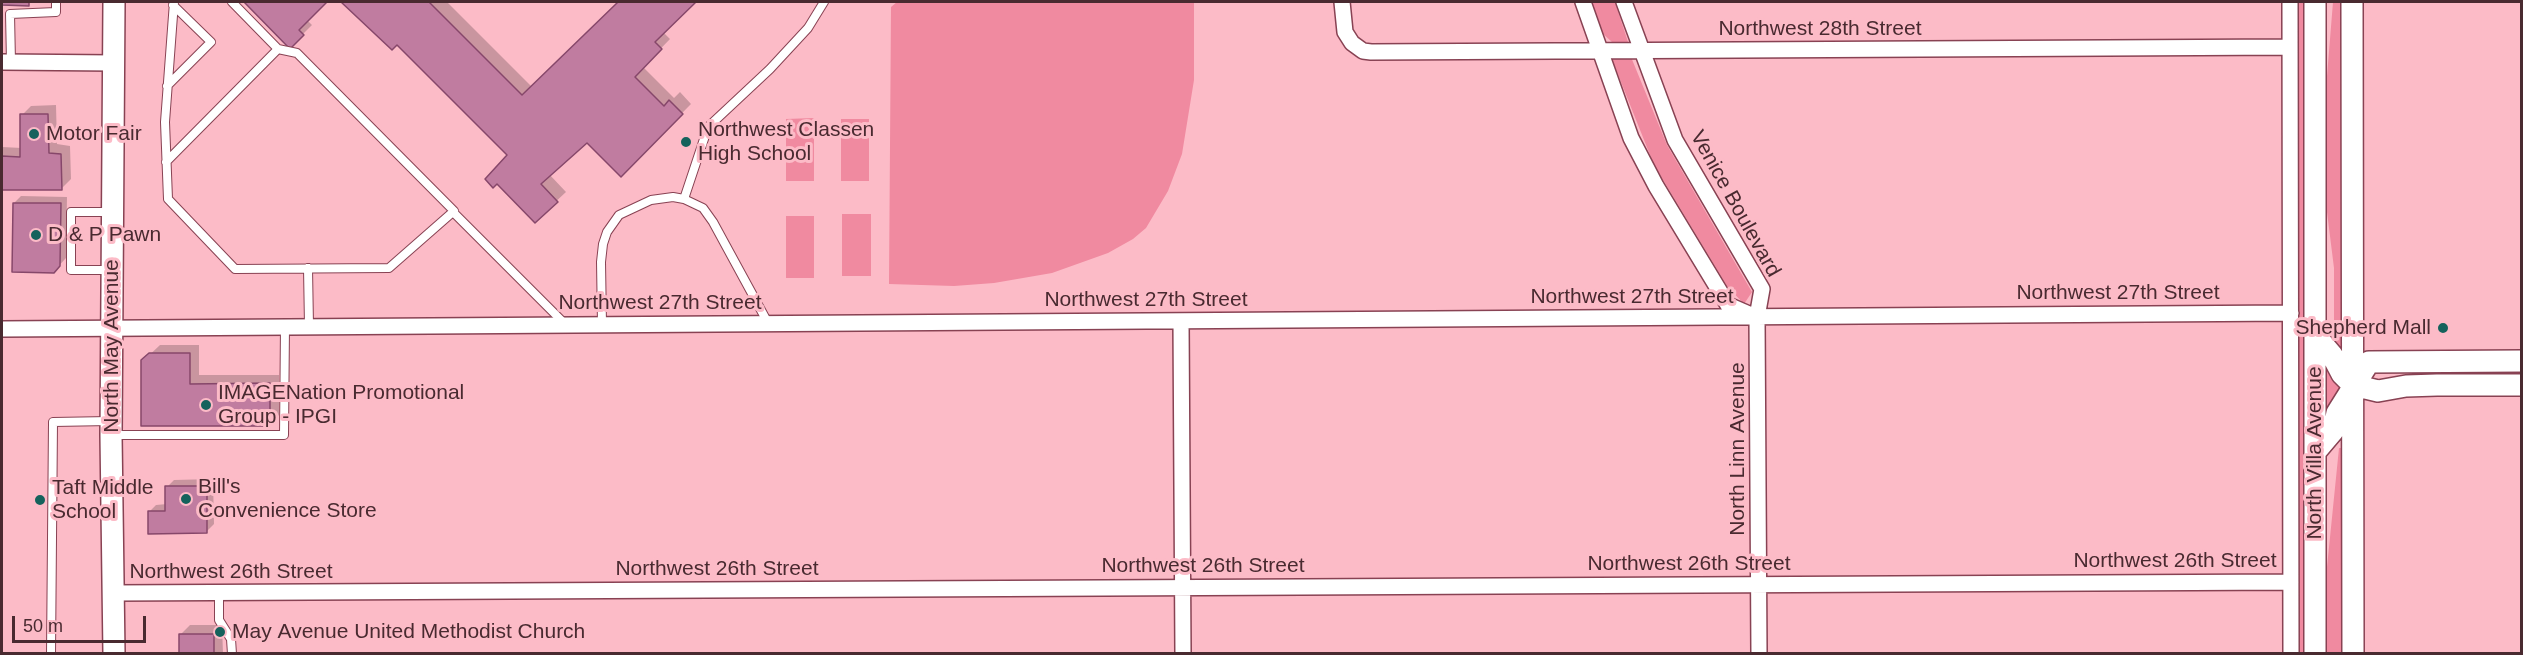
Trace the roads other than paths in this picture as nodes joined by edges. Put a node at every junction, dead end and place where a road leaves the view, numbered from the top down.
1 (57, 2) edge
2 (114, 2) edge
3 (232, 2) edge
4 (824, 2) edge
5 (1342, 2) edge
6 (1583, 2) edge
7 (1624, 2) edge
8 (2290, 2) edge
9 (2315, 2) edge
10 (2352, 2) edge
11 (174, 3) edge
12 (2290, 47) junction
13 (278, 49) junction
14 (1600, 51) junction
15 (1641, 51) junction
16 (6, 62) edge
17 (114, 63) junction
18 (167, 86) junction
19 (166, 162) junction
20 (684, 199) junction
21 (113, 212) junction
22 (453, 212) junction
23 (308, 268) junction
24 (113, 270) junction
25 (2291, 313) junction
26 (1757, 318) junction
27 (1181, 321) junction
28 (768, 323) junction
29 (602, 324) junction
30 (566, 325) junction
31 (285, 326) junction
32 (309, 326) junction
33 (112, 328) junction
34 (2, 329) edge
35 (2315, 335) junction
36 (2522, 361) edge
37 (2354, 385) junction
38 (2522, 385) edge
39 (112, 428) junction
40 (2316, 451) junction
41 (2291, 582) junction
42 (1759, 584) junction
43 (1183, 587) junction
44 (114, 593) junction
45 (219, 593) junction
46 (51, 654) edge
47 (114, 654) edge
48 (232, 654) edge
49 (1183, 654) edge
50 (1759, 654) edge
51 (2291, 654) edge
52 (2315, 654) edge
53 (2353, 654) edge

1 - 16 lane
2 - 17 main road, North May Avenue
3 - 13 lane
4 - 20 lane
5 - 14 street, Northwest 28th Street
6 - 14 street
7 - 15 street, Venice Boulevard
8 - 12 street, North Villa Avenue
9 - 35 main road, North Villa Avenue
10 - 37 main road, North Villa Avenue
11 - 18 lane
11 - 18 lane
12 - 15 street, Northwest 28th Street
12 - 25 street, North Villa Avenue
13 - 19 lane
13 - 22 lane
14 - 15 street, Northwest 28th Street
14 - 26 street
15 - 26 street, Venice Boulevard
16 - 17 street
17 - 21 main road, North May Avenue
18 - 19 lane
19 - 23 lane
20 - 28 lane
20 - 29 lane
21 - 24 main road, North May Avenue
21 - 24 lane
22 - 23 lane
22 - 30 lane
23 - 32 lane
24 - 33 main road, North May Avenue
25 - 26 street, Northwest 27th Street
25 - 41 street, North Villa Avenue
26 - 27 street, Northwest 27th Street
26 - 42 street, North Linn Avenue
27 - 28 street, Northwest 27th Street
27 - 43 street
28 - 29 street, Northwest 27th Street
29 - 30 street, Northwest 27th Street
30 - 32 street, Northwest 27th Street
31 - 32 street, Northwest 27th Street
31 - 33 street, Northwest 27th Street
31 - 39 lane
33 - 34 street, Northwest 27th Street
33 - 39 main road, North May Avenue
35 - 37 main road
35 - 40 main road, North Villa Avenue
36 - 37 main road
37 - 38 main road
37 - 40 main road
37 - 53 main road, North Villa Avenue
39 - 44 main road, North May Avenue
39 - 46 lane
40 - 52 main road, North Villa Avenue
41 - 42 street, Northwest 26th Street
41 - 51 street, North Villa Avenue
42 - 43 street, Northwest 26th Street
42 - 50 street, North Linn Avenue
43 - 45 street, Northwest 26th Street
43 - 49 street
44 - 45 street, Northwest 26th Street
44 - 47 main road, North May Avenue
45 - 48 lane

